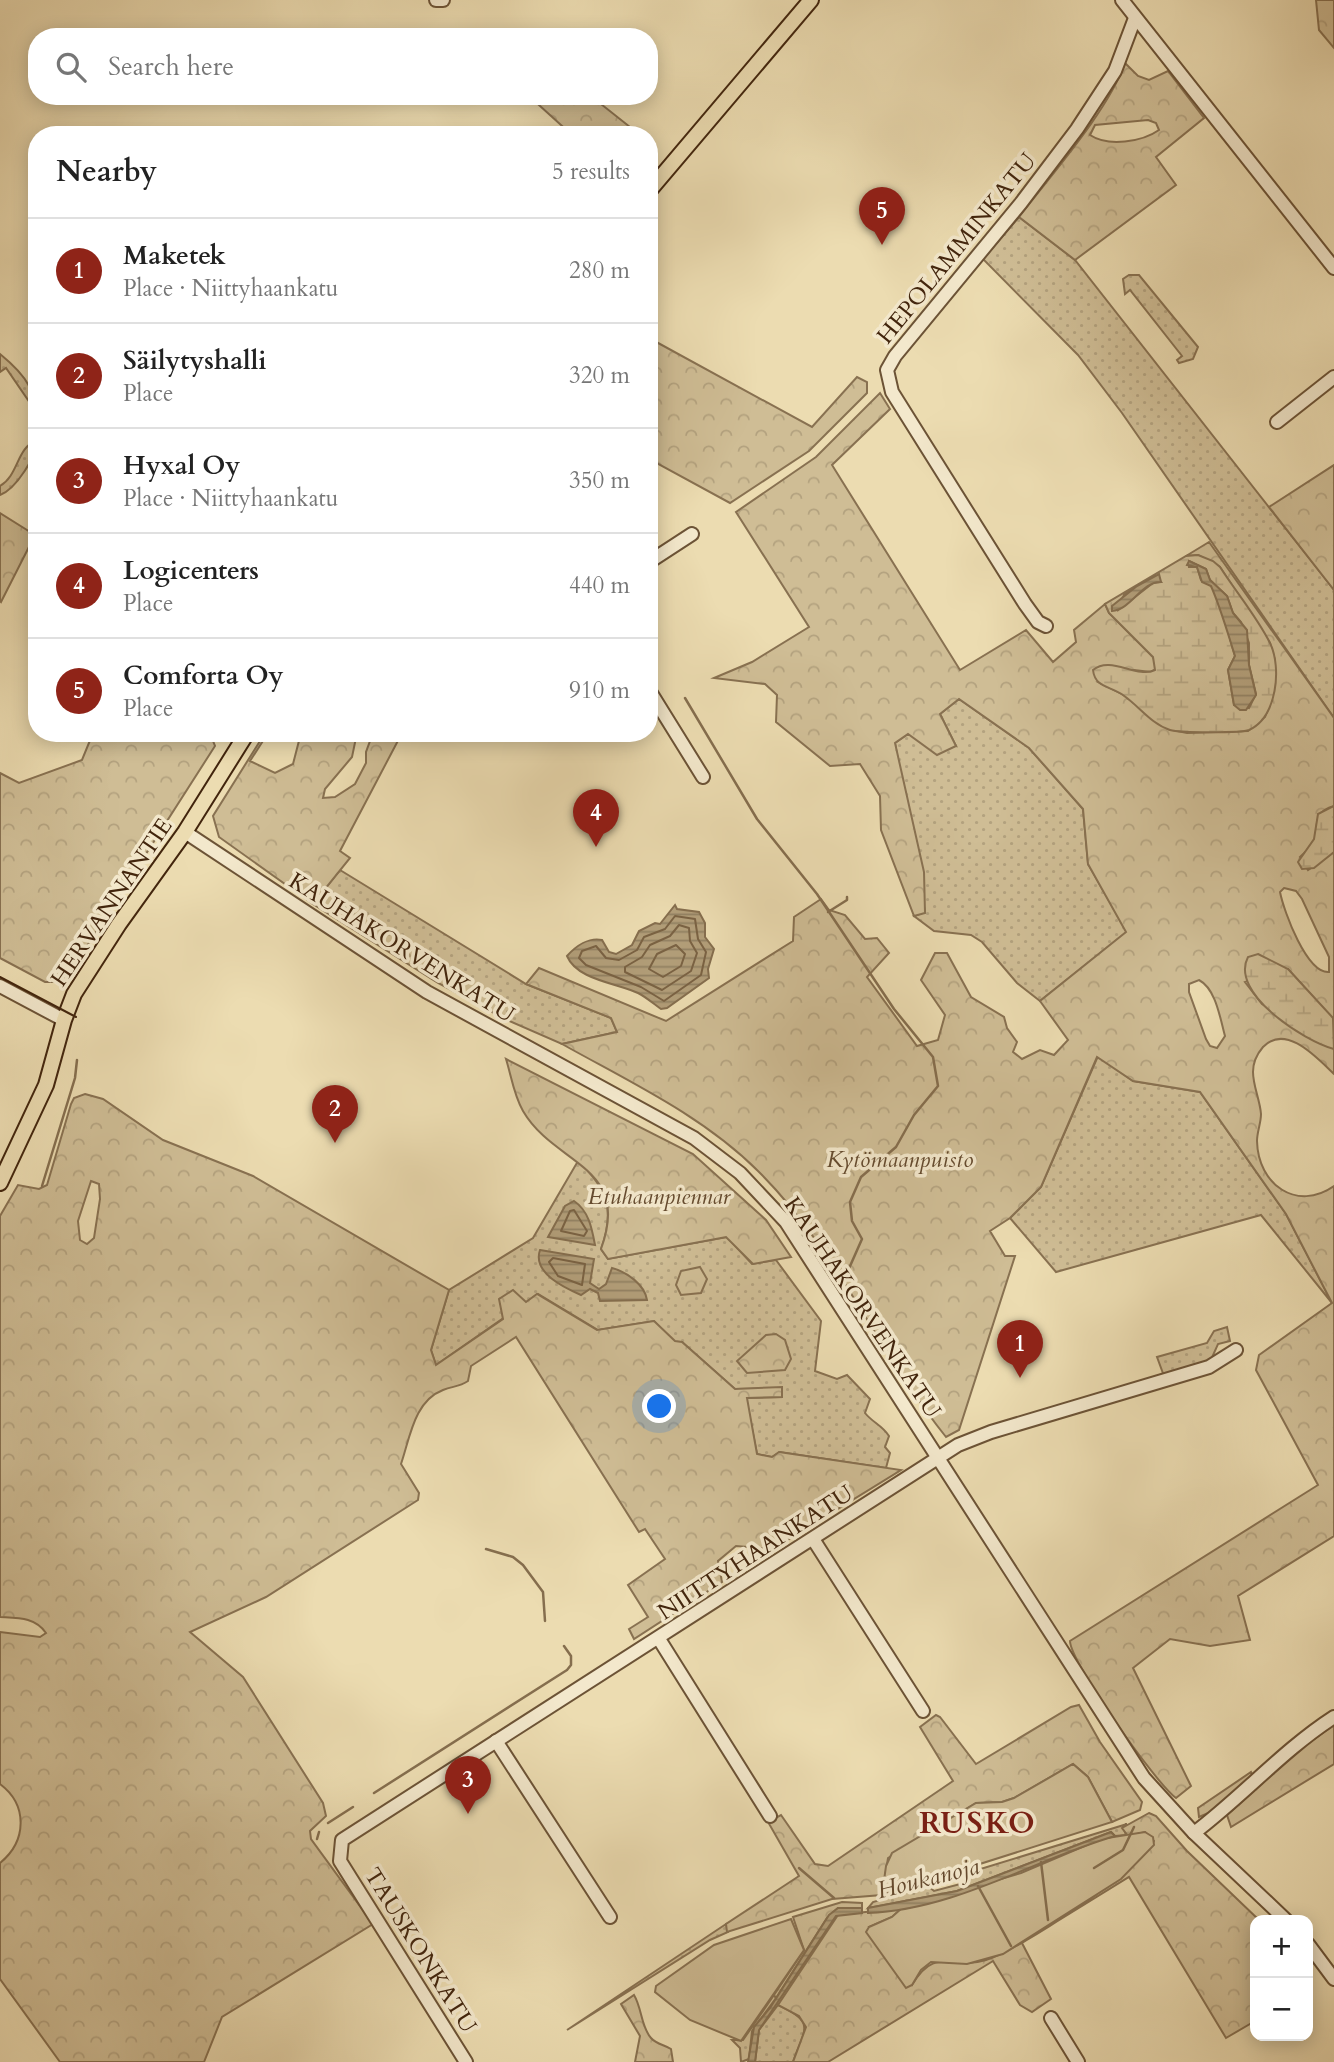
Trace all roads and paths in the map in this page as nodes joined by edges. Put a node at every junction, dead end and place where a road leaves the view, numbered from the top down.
1 (811, 0) edge
2 (1122, 0) edge
3 (1135, 18) junction
4 (658, 180) edge
5 (1334, 268) edge
6 (1334, 377) edge
7 (1277, 422) dead end
8 (692, 534) dead end
9 (658, 556) edge
10 (1046, 626) dead end
11 (658, 704) edge
12 (241, 742) edge
13 (703, 777) dead end
14 (185, 832) junction
15 (0, 986) edge
16 (64, 1020) junction
17 (0, 1183) edge
18 (1237, 1350) dead end
19 (938, 1459) junction
20 (813, 1539) junction
21 (659, 1639) junction
22 (923, 1711) dead end
23 (1334, 1717) edge
24 (496, 1741) junction
25 (771, 1816) dead end
26 (1194, 1833) junction
27 (340, 1861) joint
28 (1281, 1915) edge
29 (610, 1917) dead end
30 (1313, 1951) edge
31 (1334, 1979) edge
32 (1051, 2018) dead end
33 (467, 2062) edge
34 (1079, 2062) edge

1 - 4 main road
2 - 3 street
3 - 5 street
3 - 10 street, HEPOLAMMINKATU
6 - 7 street
8 - 9 street
11 - 13 street
12 - 14 main road, HERVANNANTIE
14 - 16 main road, HERVANNANTIE
14 - 19 street, KAUHAKORVENKATU
15 - 16 street
16 - 17 main road, HERVANNANTIE
18 - 19 street, NIITTYHAANKATU
19 - 20 street, NIITTYHAANKATU
19 - 26 street, KAUHAKORVENKATU
20 - 21 street, NIITTYHAANKATU
20 - 22 street
21 - 24 street, NIITTYHAANKATU
21 - 25 street
23 - 26 street
24 - 27 street, NIITTYHAANKATU
24 - 29 street
26 - 28 street, KAUHAKORVENKATU
27 - 33 street, TAUSKONKATU
30 - 31 street
32 - 34 street

